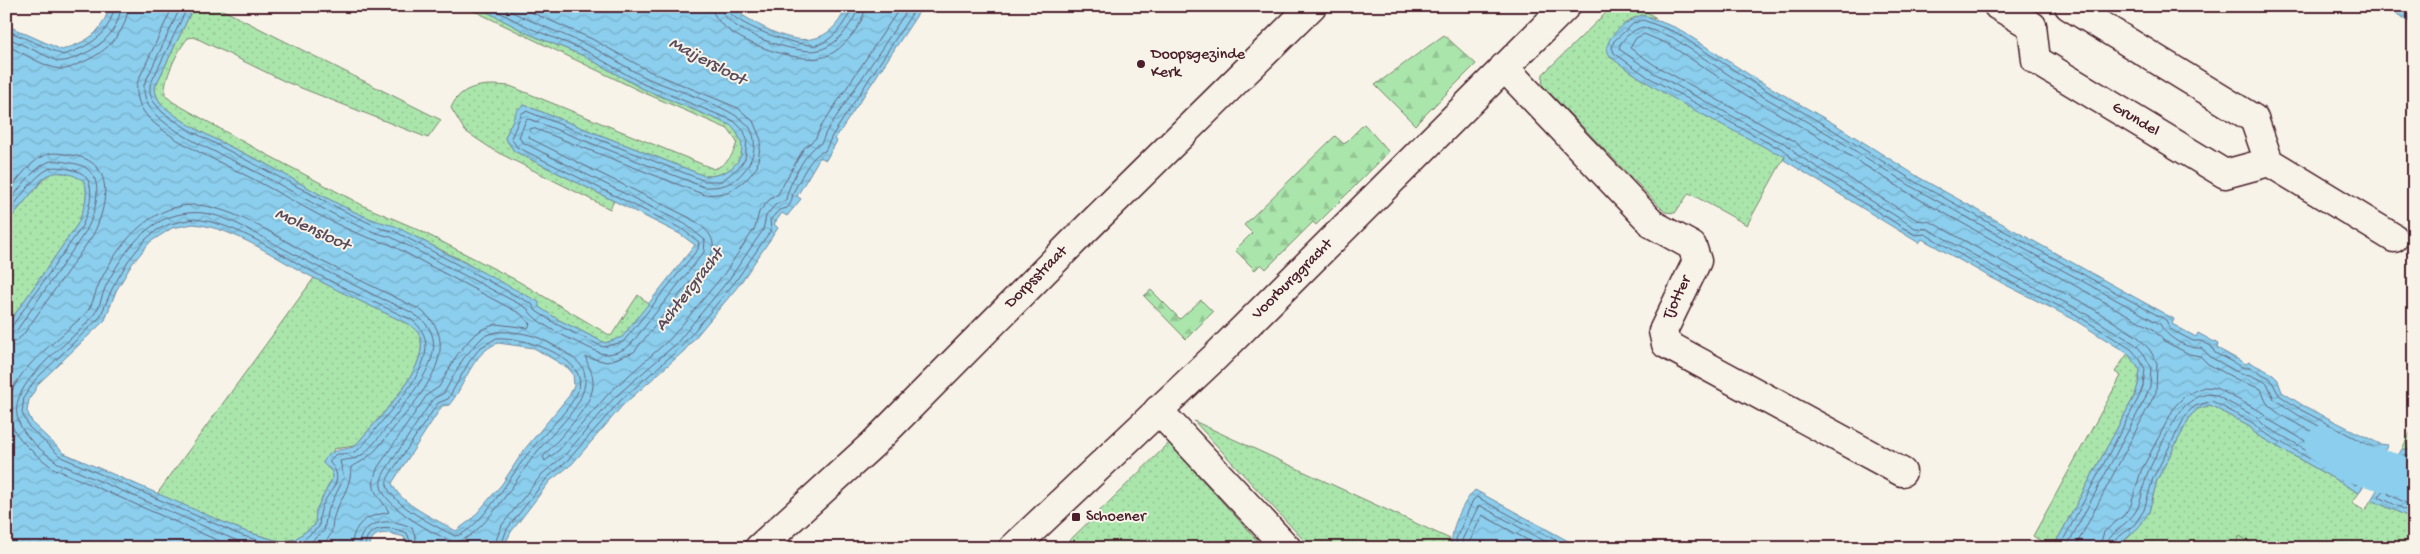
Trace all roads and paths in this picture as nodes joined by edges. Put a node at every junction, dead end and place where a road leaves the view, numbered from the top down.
1 (1312, 6) edge
2 (1566, 6) edge
3 (1998, 6) edge
4 (2069, 6) edge
5 (2032, 26) junction
6 (1504, 67) junction
7 (2269, 162) junction
8 (2394, 238) dead end
9 (1158, 410) junction
10 (1902, 472) dead end
11 (759, 548) edge
12 (1013, 548) edge
13 (1287, 548) edge

1 - 11 street, Dorpsstraat
2 - 6 street, Voorburggracht
3 - 5 street
4 - 5 street
4 - 7 street
5 - 7 street, Grundel
6 - 9 street, Voorburggracht
6 - 10 street, Tjotter
7 - 8 street
9 - 12 street, Voorburggracht
9 - 13 street

